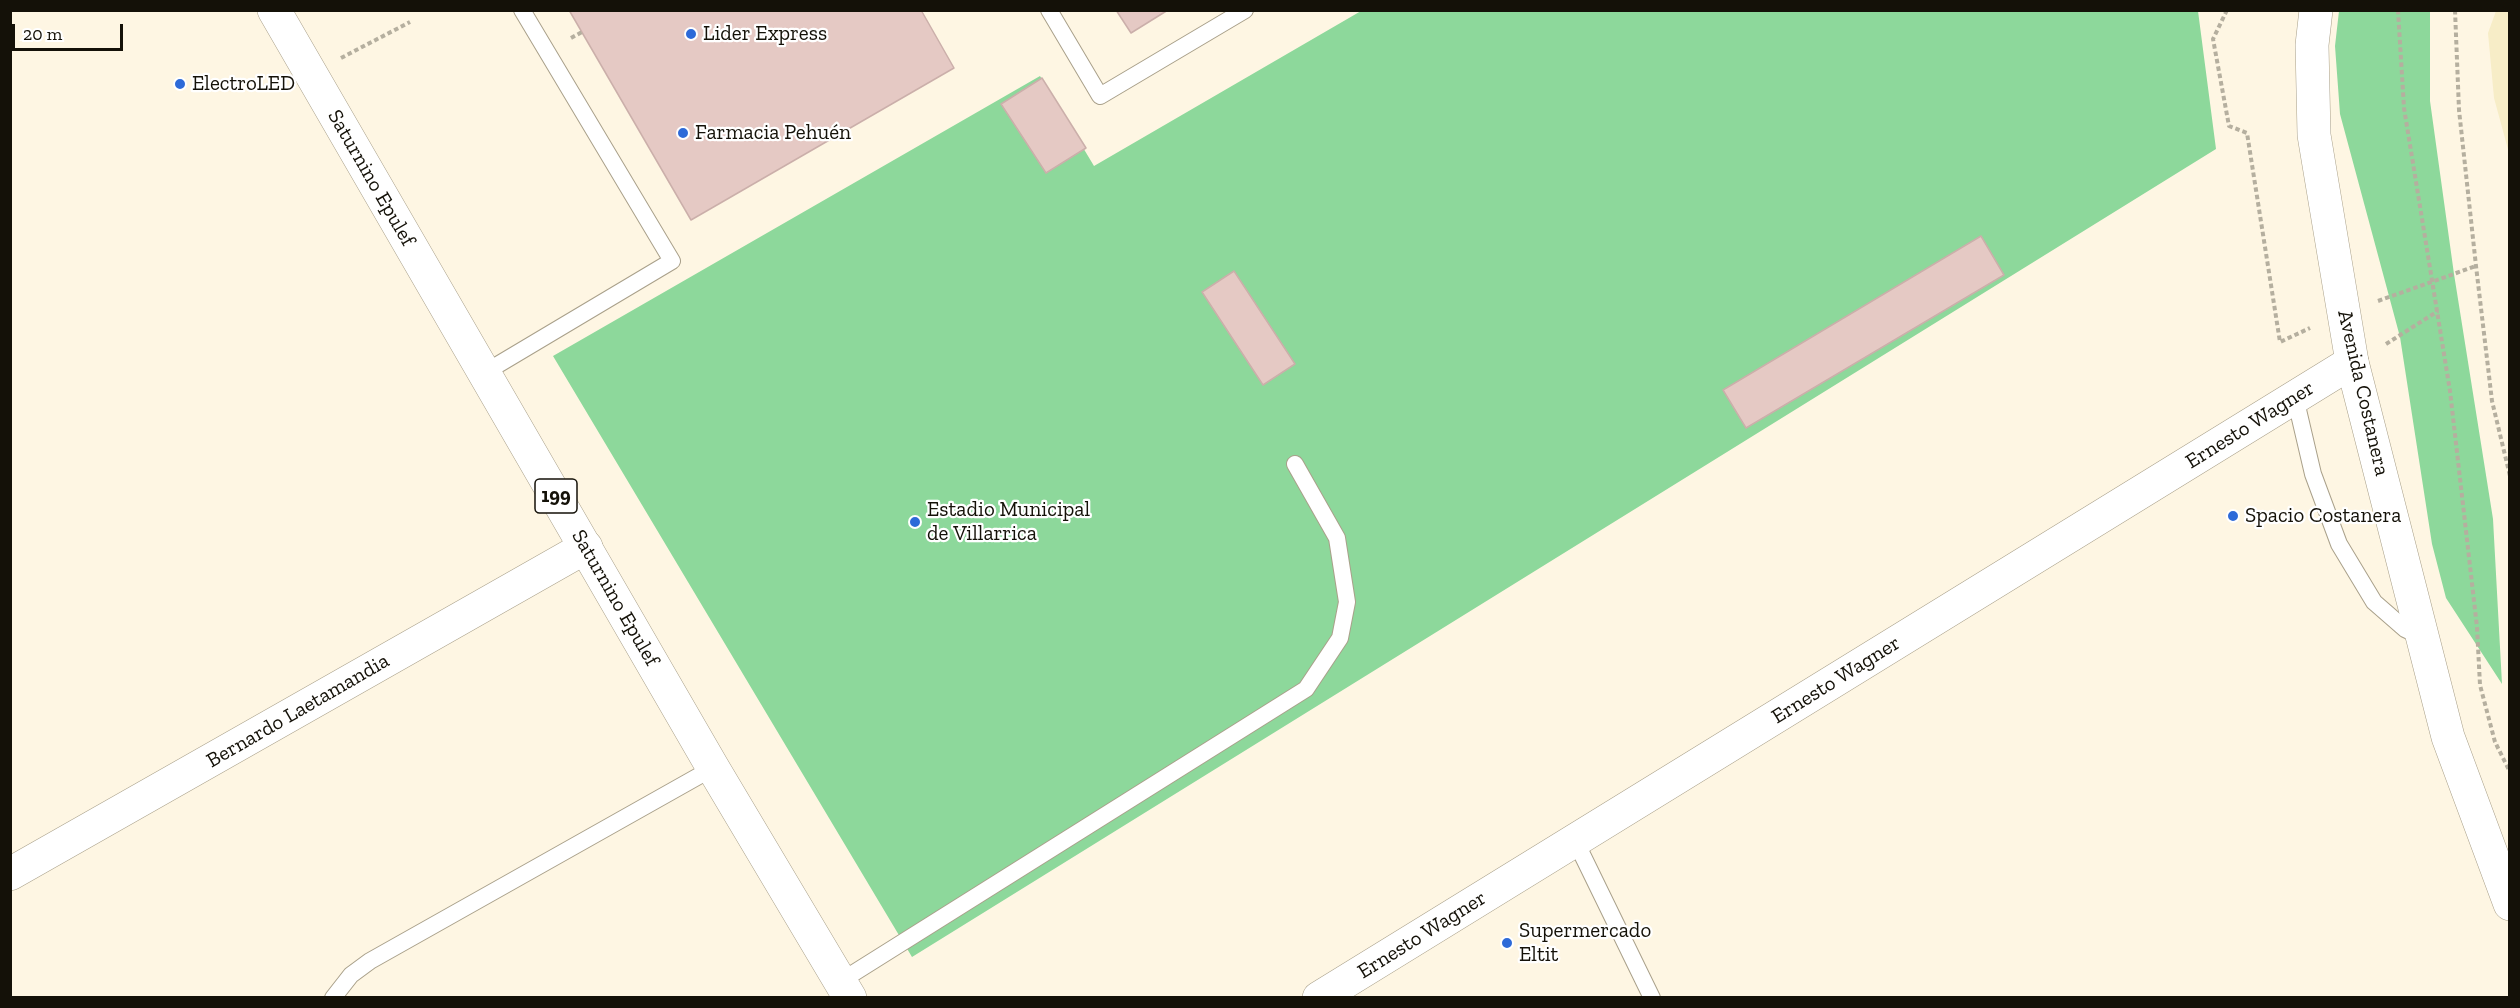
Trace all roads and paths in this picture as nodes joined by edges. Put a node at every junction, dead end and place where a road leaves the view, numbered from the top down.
1 (274, 10) edge
2 (522, 10) edge
3 (1049, 10) edge
4 (1245, 10) edge
5 (2316, 10) edge
6 (2398, 10) edge
7 (2454, 10) edge
8 (411, 22) dead end
9 (312, 74) junction
10 (2438, 311) junction
11 (2352, 362) junction
12 (484, 373) junction
13 (2295, 398) junction
14 (1295, 464) dead end
15 (2510, 476) edge
16 (586, 548) junction
17 (2423, 638) junction
18 (713, 768) junction
19 (2510, 772) edge
20 (1575, 840) junction
21 (10, 874) edge
22 (2510, 904) edge
23 (845, 989) edge
24 (333, 998) edge
25 (1319, 998) edge
26 (1652, 998) edge

1 - 9 main road, Saturnino Epulef / 199
2 - 12 lane
3 - 4 lane
5 - 11 main road, Avenida Costanera
6 - 10 path
7 - 15 path
8 - 9 path
9 - 12 main road, Saturnino Epulef / 199
10 - 11 path
10 - 19 path
11 - 13 main road, Ernesto Wagner
11 - 17 main road, Avenida Costanera
12 - 16 main road, Saturnino Epulef / 199
13 - 17 lane
13 - 20 main road, Ernesto Wagner
14 - 23 lane
16 - 18 main road, Saturnino Epulef / 199
16 - 21 main road, Bernardo Laetamandia
17 - 22 main road, Avenida Costanera
18 - 23 main road, Saturnino Epulef / 199
18 - 24 lane
20 - 25 main road, Ernesto Wagner
20 - 26 lane

